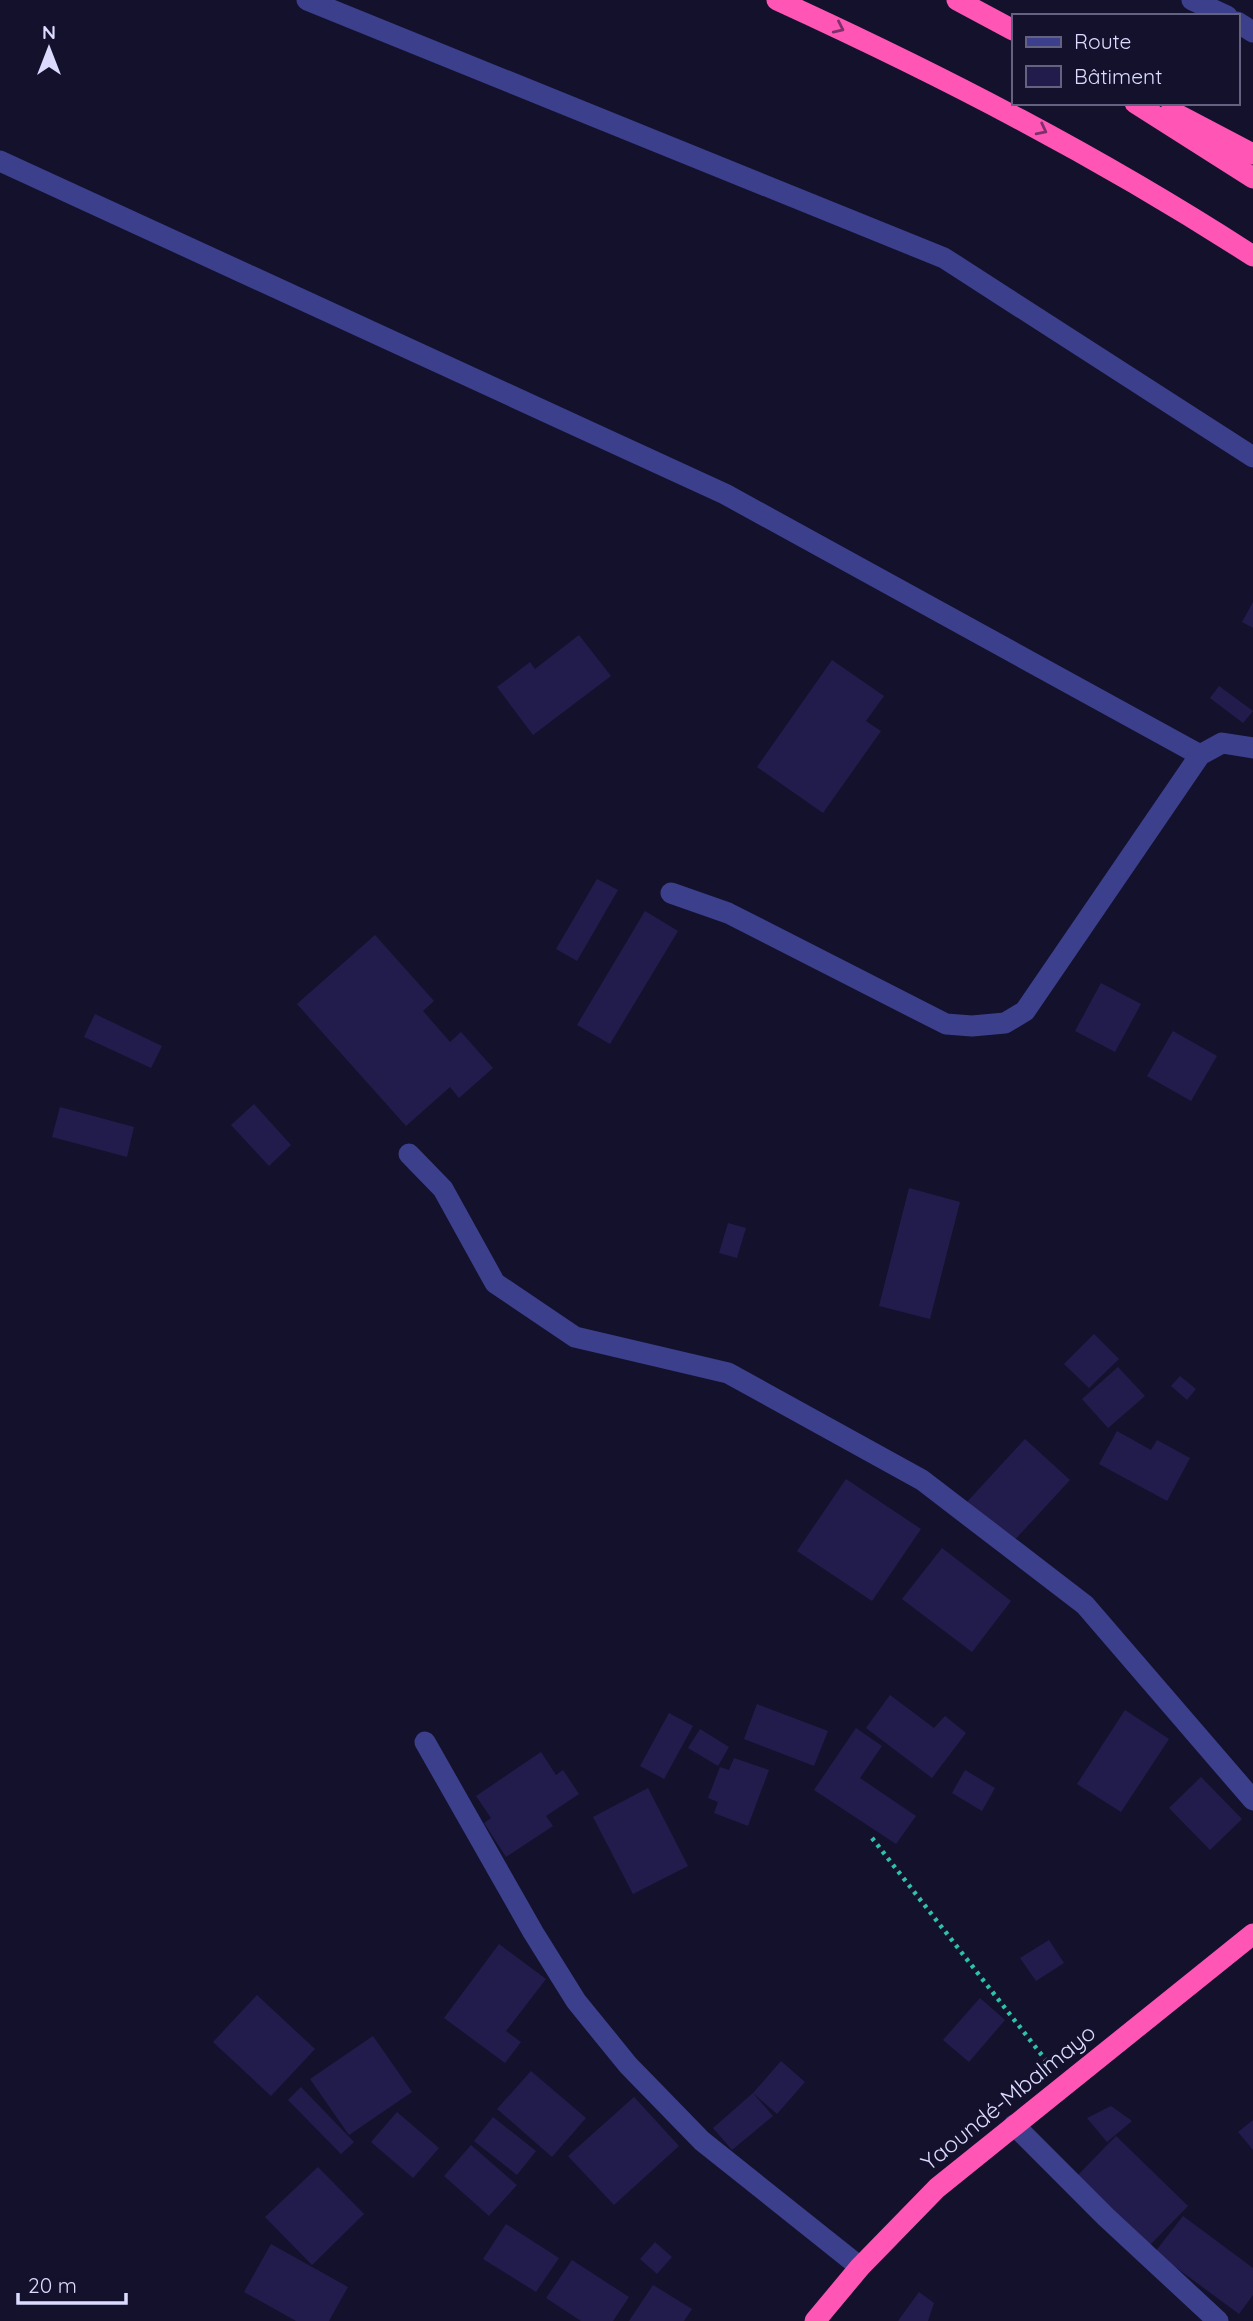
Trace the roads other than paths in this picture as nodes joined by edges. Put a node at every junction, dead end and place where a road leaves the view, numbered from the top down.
1 (307, 0) edge
2 (777, 0) edge
3 (957, 0) edge
4 (1192, 0) edge
5 (1223, 14) edge
6 (1012, 29) edge
7 (1138, 105) edge
8 (1159, 105) edge
9 (1253, 154) edge
10 (0, 161) edge
11 (1253, 178) edge
12 (1181, 210) junction
13 (1253, 257) edge
14 (1253, 266) edge
15 (1253, 457) edge
16 (1253, 748) edge
17 (1200, 755) junction
18 (671, 893) dead end
19 (409, 1154) dead end
20 (425, 1742) dead end
21 (1253, 1800) edge
22 (1253, 1934) edge
23 (1014, 2125) junction
24 (860, 2267) junction
25 (815, 2321) edge
26 (1218, 2321) edge

1 - 15 street
2 -> 12 highway
3 - 6 highway
4 - 5 street
7 - 11 highway
8 - 9 highway
10 - 17 street
12 - 13 highway
12 - 14 highway
16 - 17 street
17 - 18 street
19 - 21 street
20 - 24 street
22 - 23 highway, Yaoundé-Mbalmayo
23 - 24 highway, Yaoundé-Mbalmayo
23 - 26 street
24 - 25 highway, Yaoundé-Mbalmayo

